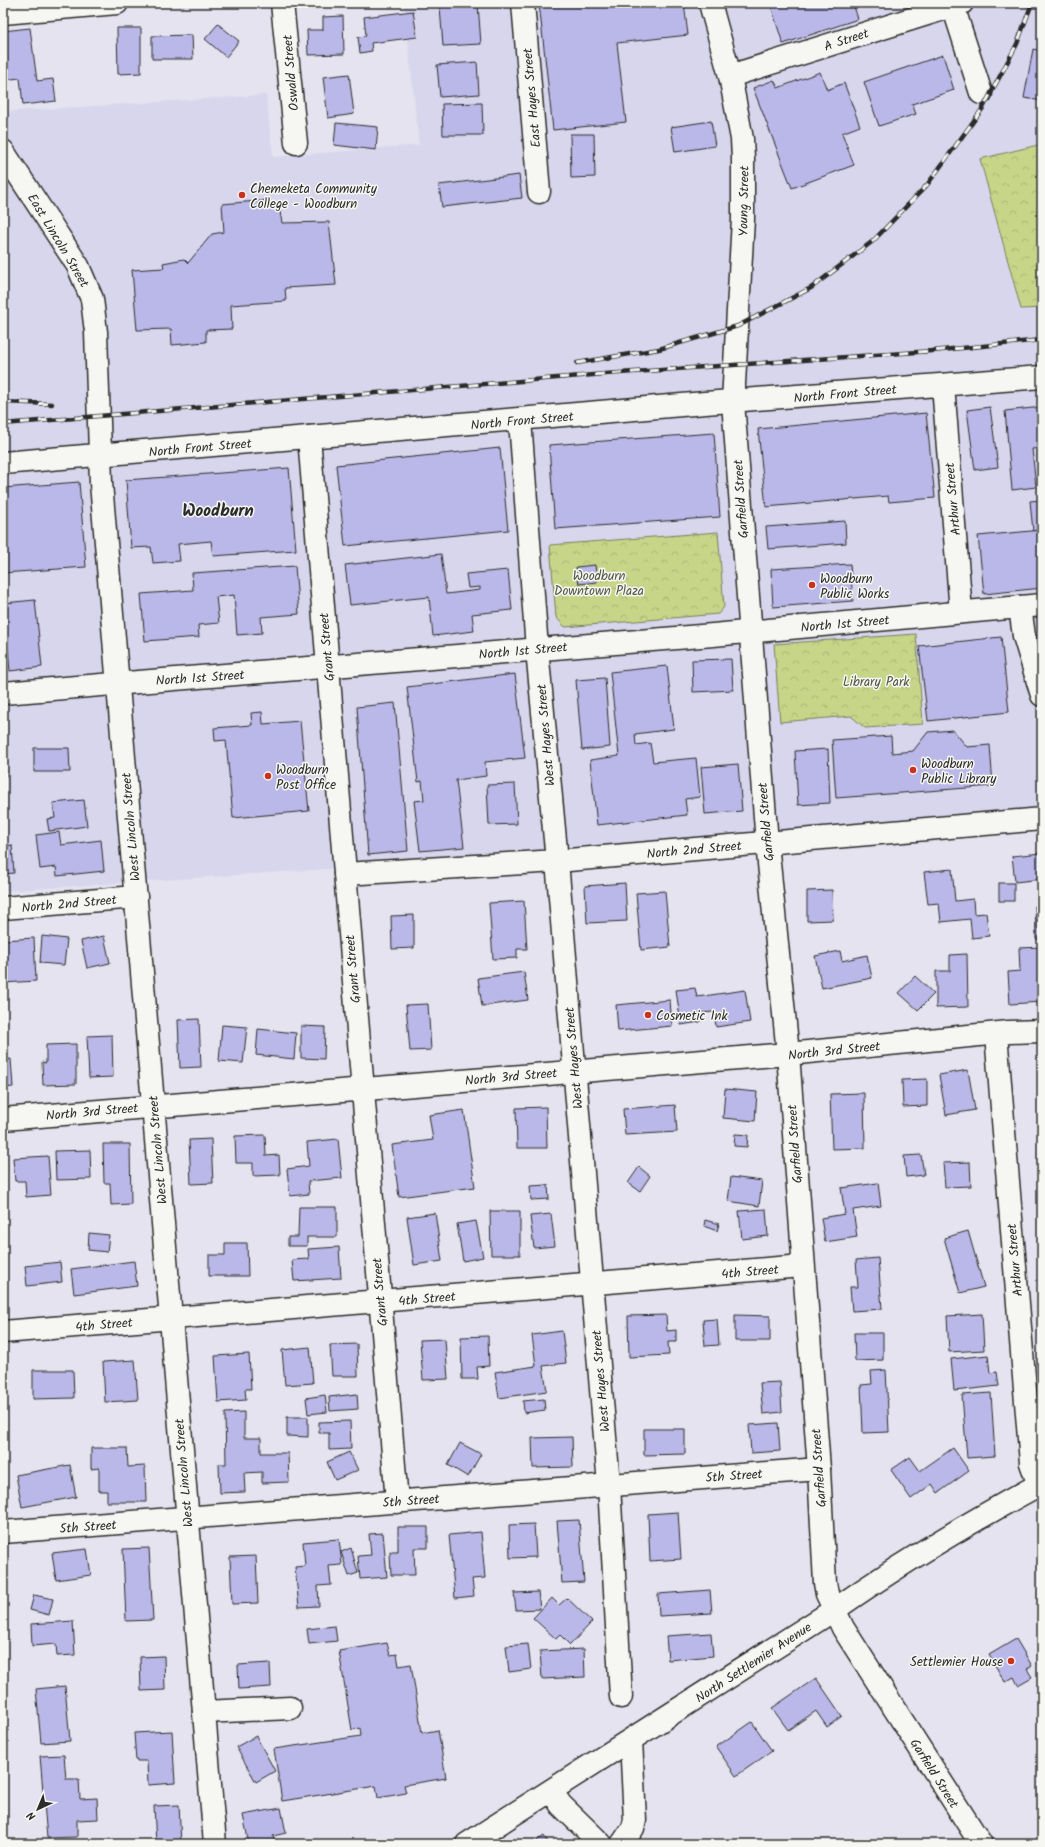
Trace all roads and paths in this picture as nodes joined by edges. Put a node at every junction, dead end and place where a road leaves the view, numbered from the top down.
1 (117, 3) edge
2 (282, 3) edge
3 (524, 3) edge
4 (710, 3) edge
5 (956, 4) edge
6 (3, 13) edge
7 (730, 76) junction
8 (981, 93) dead end
9 (296, 142) dead end
10 (3, 151) edge
11 (539, 192) dead end
12 (1042, 377) edge
13 (943, 385) junction
14 (733, 402) junction
15 (520, 420) junction
16 (309, 437) junction
17 (99, 455) junction
18 (3, 463) edge
19 (1042, 605) edge
20 (1020, 607) junction
21 (961, 612) junction
22 (750, 632) junction
23 (537, 649) junction
24 (328, 667) junction
25 (118, 684) junction
26 (3, 693) edge
27 (1042, 695) edge
28 (1042, 819) edge
29 (767, 843) junction
30 (557, 861) junction
31 (345, 874) junction
32 (136, 897) junction
33 (3, 908) edge
34 (1042, 1031) edge
35 (996, 1034) junction
36 (788, 1054) junction
37 (574, 1071) junction
38 (362, 1089) junction
39 (153, 1105) junction
40 (3, 1119) edge
41 (802, 1266) junction
42 (592, 1284) junction
43 (380, 1301) junction
44 (171, 1319) junction
45 (3, 1332) edge
46 (819, 1468) junction
47 (1041, 1484) edge
48 (609, 1485) junction
49 (397, 1502) junction
50 (187, 1518) junction
51 (3, 1532) edge
52 (834, 1610) junction
53 (621, 1697) dead end
54 (290, 1708) dead end
55 (204, 1712) junction
56 (631, 1740) junction
57 (550, 1791) junction
58 (215, 1844) edge
59 (467, 1844) edge
60 (601, 1844) edge
61 (622, 1844) edge
62 (981, 1844) edge

1 - 6 street
2 - 9 street, Oswald Street
3 - 11 street, East Hayes Street
4 - 7 street, Young Street
5 - 7 street, A Street
5 - 8 street
7 - 14 street, Young Street
10 - 17 street, East Lincoln Street
12 - 13 street, North Front Street
13 - 14 street, North Front Street
13 - 21 street, Arthur Street
14 - 15 street, North Front Street
14 - 22 street, Garfield Street
15 - 16 street, North Front Street
15 - 23 street, West Hayes Street
16 - 17 street, North Front Street
16 - 24 street, Grant Street
17 - 18 street, North Front Street
17 - 25 street, West Lincoln Street
19 - 20 street, North 1st Street
20 - 21 street, North 1st Street
20 - 27 street
21 - 22 street, North 1st Street
22 - 23 street, North 1st Street
22 - 29 street, Garfield Street
23 - 24 street, North 1st Street
23 - 30 street, West Hayes Street
24 - 25 street, North 1st Street
24 - 31 street, Grant Street
25 - 26 street, North 1st Street
25 - 32 street, West Lincoln Street
28 - 29 street, North 2nd Street
29 - 30 street, North 2nd Street
29 - 36 street, Garfield Street
30 - 31 street, North 2nd Street
30 - 37 street, West Hayes Street
31 - 38 street, Grant Street
32 - 33 street, North 2nd Street
32 - 39 street, West Lincoln Street
34 - 35 street, North 3rd Street
35 - 36 street, North 3rd Street
35 - 47 street, Arthur Street
36 - 37 street, North 3rd Street
36 - 41 street, Garfield Street
37 - 38 street, North 3rd Street
37 - 42 street, West Hayes Street
38 - 39 street, North 3rd Street
38 - 43 street, Grant Street
39 - 40 street, North 3rd Street
39 - 44 street, West Lincoln Street
41 - 42 street, 4th Street
41 - 46 street, Garfield Street
42 - 43 street, 4th Street
42 - 48 street, West Hayes Street
43 - 44 street, 4th Street
43 - 49 street, Grant Street
44 - 45 street, 4th Street
44 - 50 street, West Lincoln Street
46 - 48 street, 5th Street
46 - 52 street, Garfield Street
47 - 52 street, North Settlemier Avenue
48 - 49 street, 5th Street
48 - 53 street, West Hayes Street
49 - 50 street, 5th Street
50 - 51 street, 5th Street
50 - 55 street, West Lincoln Street
52 - 56 street, North Settlemier Avenue
52 - 62 street, Garfield Street
54 - 55 street
55 - 58 street, West Lincoln Street
56 - 57 street, North Settlemier Avenue
56 - 61 street
57 - 59 street, North Settlemier Avenue
57 - 60 street

